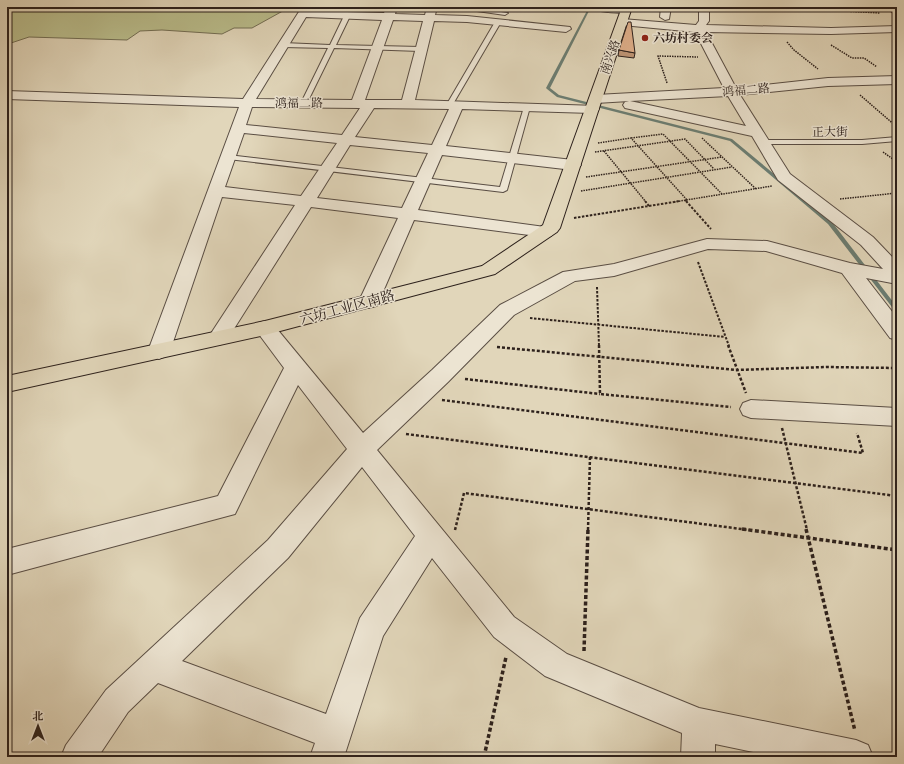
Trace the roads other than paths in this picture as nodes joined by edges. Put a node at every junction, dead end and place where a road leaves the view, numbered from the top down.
1 (452, 7) edge
2 (600, 7) edge
3 (704, 7) edge
4 (892, 7) edge
5 (626, 8) edge
6 (305, 11) edge
7 (390, 12) edge
8 (431, 12) edge
9 (897, 12) edge
10 (505, 13) dead end
11 (347, 16) junction
12 (498, 22) junction
13 (622, 22) junction
14 (699, 28) junction
15 (566, 29) dead end
16 (897, 29) edge
17 (283, 45) junction
18 (332, 46) junction
19 (377, 48) junction
20 (420, 49) junction
21 (896, 80) edge
22 (732, 92) junction
23 (7, 95) edge
24 (248, 103) junction
25 (304, 103) junction
26 (363, 103) junction
27 (408, 104) junction
28 (454, 104) junction
29 (594, 104) junction
30 (527, 107) junction
31 (239, 128) junction
32 (760, 137) junction
33 (347, 139) junction
34 (897, 139) edge
35 (437, 149) junction
36 (228, 157) junction
37 (512, 158) junction
38 (572, 167) junction
39 (327, 169) junction
40 (423, 180) junction
41 (216, 191) junction
42 (306, 202) junction
43 (408, 214) junction
44 (549, 226) junction
45 (849, 269) junction
46 (897, 273) edge
47 (897, 278) edge
48 (369, 301) junction
49 (265, 328) junction
50 (897, 333) edge
51 (218, 338) junction
52 (159, 351) junction
53 (296, 366) junction
54 (7, 384) edge
55 (751, 409) road end
56 (897, 417) edge
57 (372, 440) junction
58 (431, 536) junction
59 (7, 562) edge
60 (154, 666) junction
61 (699, 724) junction
62 (331, 745) edge
63 (856, 746) edge
64 (78, 757) edge
65 (698, 757) edge

1 - 10 lane
2 - 5 street
3 - 14 street
4 - 9 street
5 - 13 main road, 南兴路
6 - 11 street
6 - 17 street
7 - 8 street
7 - 11 street
7 - 19 street
8 - 12 street
8 - 20 street
11 - 18 lane
12 - 15 street
12 - 28 lane
13 - 14 street
13 - 29 main road, 南兴路
14 - 16 street
14 - 22 street
17 - 18 lane
17 - 24 street
18 - 19 lane
18 - 25 lane
19 - 20 lane
19 - 26 street
20 - 27 street
21 - 22 street, 鸿福二路
22 - 29 street, 鸿福二路
22 - 32 street
23 - 24 street, 鸿福二路
24 - 25 street, 鸿福二路
24 - 31 street
25 - 26 street, 鸿福二路
26 - 27 street, 鸿福二路
26 - 33 street
27 - 28 street, 鸿福二路
28 - 30 street, 鸿福二路
28 - 35 street
29 - 30 street, 鸿福二路
29 - 32 street
29 - 38 main road
30 - 37 lane
31 - 33 street
31 - 36 street
32 - 34 lane, 正大街
32 - 46 street
33 - 35 street
33 - 39 street
35 - 37 street
35 - 40 street
36 - 39 lane
36 - 41 street
37 - 38 street
37 - 40 lane
38 - 44 main road
39 - 40 lane
39 - 42 street
40 - 43 street
41 - 42 street
41 - 52 street
42 - 43 street
42 - 51 street
43 - 44 street
43 - 48 street
44 - 48 main road, 六坊工业区南路
45 - 47 street
45 - 50 street
45 - 57 street
48 - 49 main road, 六坊工业区南路
49 - 51 main road, 六坊工业区南路
49 - 53 street
51 - 52 main road, 六坊工业区南路
52 - 54 main road, 六坊工业区南路
53 - 57 street
53 - 59 street
55 - 56 street
57 - 58 street
57 - 60 street
58 - 61 street
58 - 62 street
60 - 62 street
60 - 64 street
61 - 63 street
61 - 65 street

